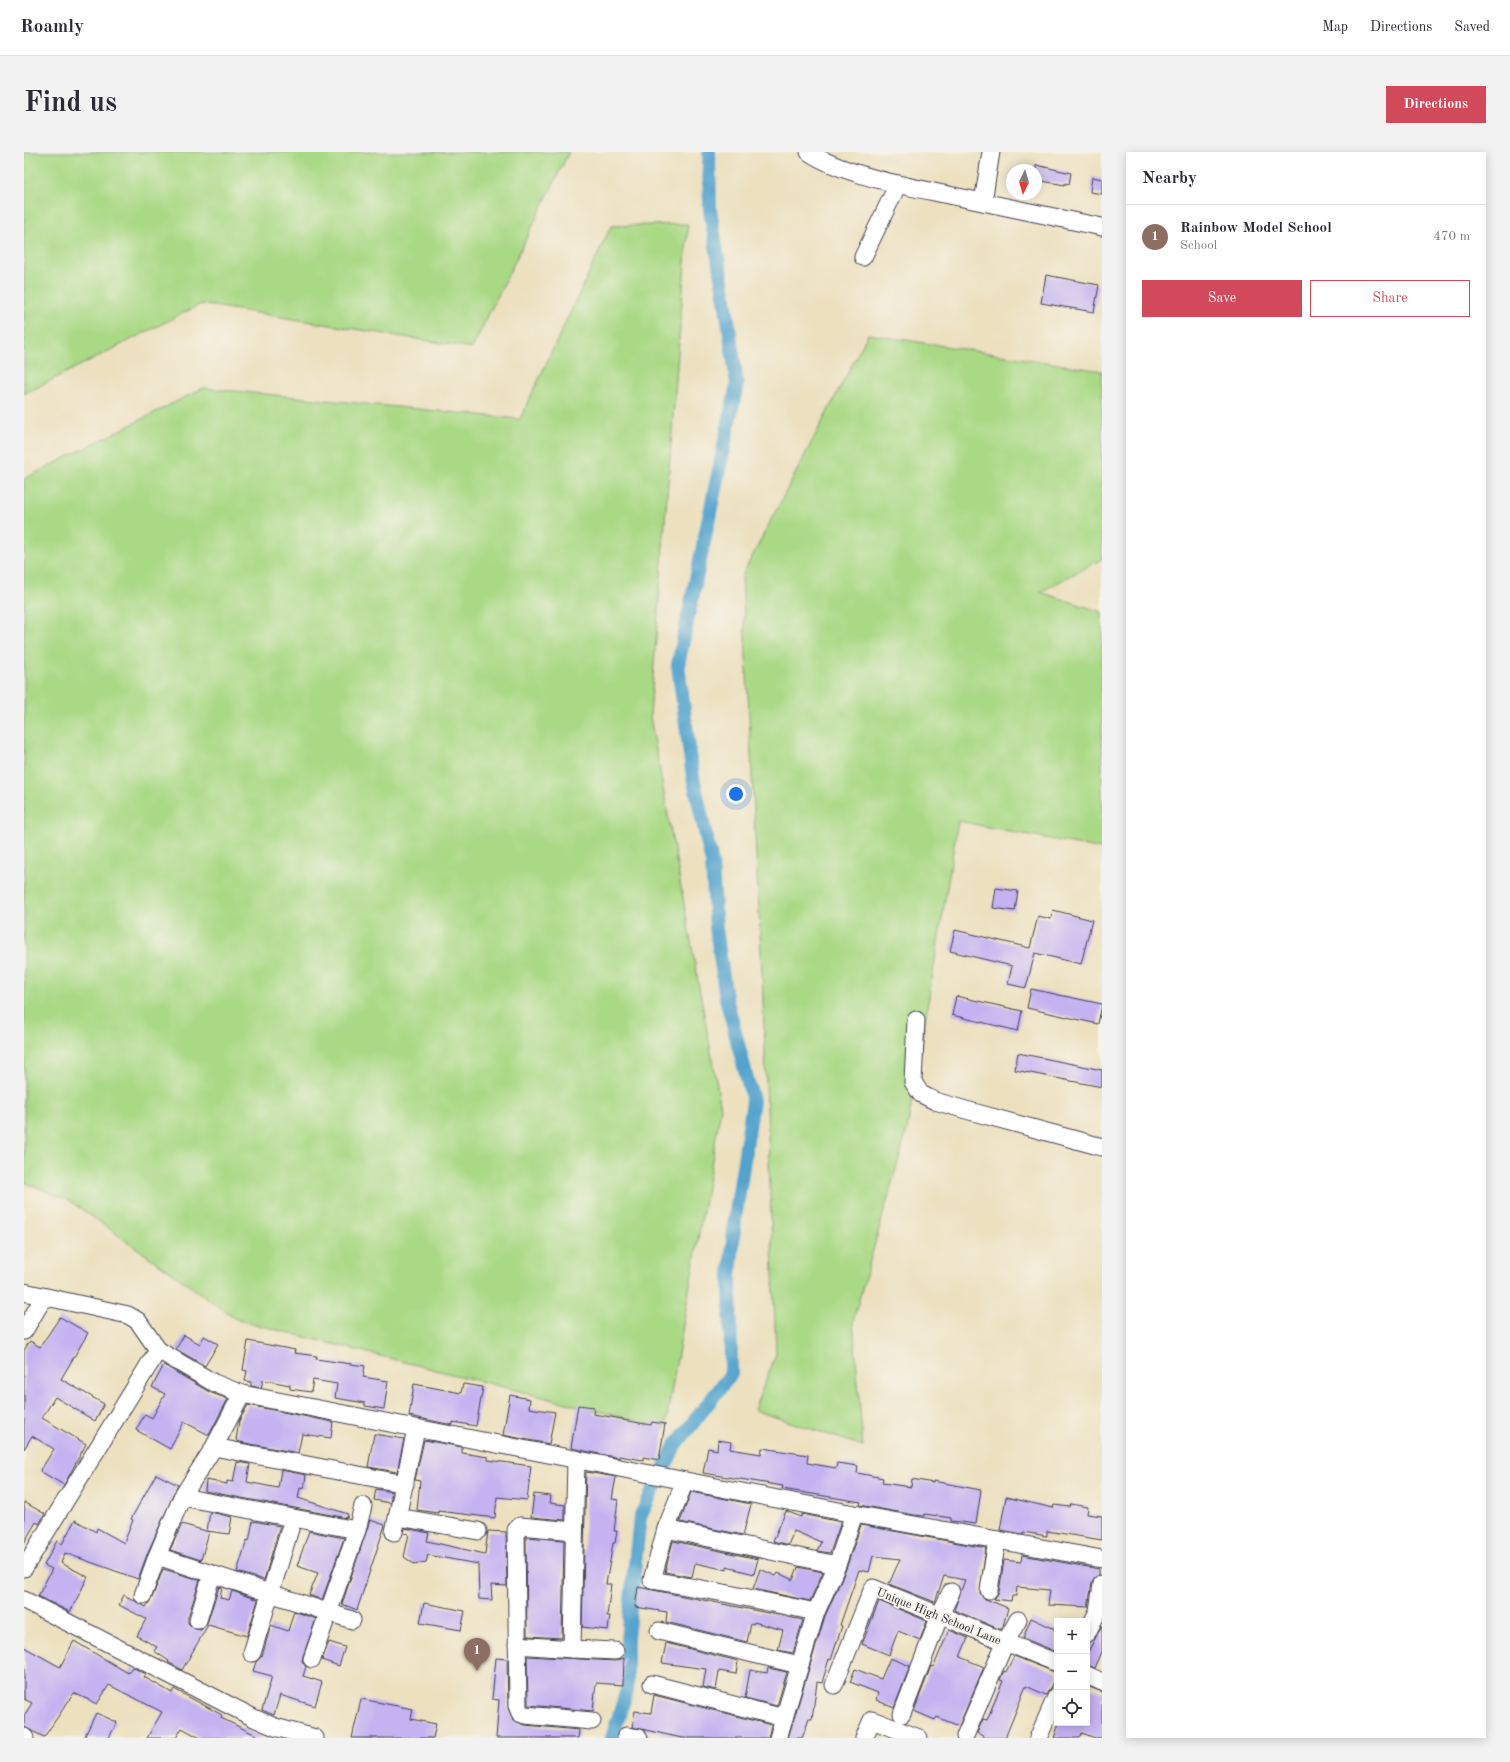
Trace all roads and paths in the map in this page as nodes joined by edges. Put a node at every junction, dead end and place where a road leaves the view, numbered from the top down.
1 (809, 152) edge
2 (991, 152) edge
3 (898, 184) junction
4 (983, 202) junction
5 (1102, 227) edge
6 (863, 257) dead end
7 (916, 1020) dead end
8 (1102, 1147) edge
9 (24, 1292) edge
10 (44, 1297) junction
11 (24, 1331) edge
12 (158, 1350) junction
13 (242, 1394) junction
14 (416, 1429) junction
15 (214, 1447) junction
16 (576, 1459) junction
17 (685, 1481) junction
18 (405, 1484) junction
19 (182, 1497) junction
20 (363, 1506) dead end
21 (854, 1514) junction
22 (293, 1519) junction
23 (357, 1530) junction
24 (666, 1530) junction
25 (478, 1531) dead end
26 (574, 1531) junction
27 (997, 1540) junction
28 (157, 1556) junction
29 (1102, 1559) edge
30 (837, 1565) junction
31 (24, 1568) edge
32 (212, 1574) junction
33 (1102, 1584) edge
34 (989, 1590) dead end
35 (951, 1592) dead end
36 (270, 1594) junction
37 (143, 1595) dead end
38 (24, 1600) edge
39 (328, 1612) junction
40 (816, 1612) junction
41 (940, 1615) junction
42 (198, 1620) dead end
43 (352, 1620) dead end
44 (1018, 1620) dead end
45 (1090, 1627) edge
46 (659, 1631) dead end
47 (1005, 1643) junction
48 (517, 1645) junction
49 (572, 1649) junction
50 (615, 1651) dead end
51 (252, 1653) dead end
52 (312, 1659) dead end
53 (1054, 1662) edge
54 (799, 1665) junction
55 (1090, 1676) edge
56 (1102, 1682) edge
57 (652, 1684) dead end
58 (834, 1685) dead end
59 (1054, 1702) edge
60 (902, 1714) dead end
61 (784, 1718) junction
62 (592, 1721) dead end
63 (965, 1736) dead end
64 (311, 1737) edge
65 (778, 1738) edge
66 (864, 1738) edge
67 (919, 1738) edge
68 (1038, 1738) edge

1 - 3 street
2 - 4 street
3 - 4 street
3 - 6 street
4 - 5 street
7 - 8 street
9 - 10 street
10 - 11 street
10 - 12 street
12 - 13 street
12 - 31 street
13 - 14 street
13 - 15 street
14 - 16 street
14 - 18 street
15 - 18 street
15 - 19 street
16 - 17 street
16 - 26 street
17 - 21 street
17 - 24 street
18 - 25 street
19 - 22 street
19 - 28 street
20 - 23 street
21 - 27 street
21 - 30 street
22 - 23 street
22 - 36 street
23 - 39 street
24 - 30 street
24 - 40 street
26 - 48 street
26 - 49 street
27 - 29 street
27 - 34 street
28 - 32 street
28 - 37 street
30 - 40 street
32 - 36 street
32 - 42 street
33 - 45 street
35 - 41 street
36 - 39 street
36 - 51 street
38 - 64 street
39 - 43 street
39 - 52 street
40 - 54 street
41 - 47 street, Unique High School Lane
41 - 58 street, Unique High School Lane
41 - 60 street
44 - 47 street
46 - 54 street
47 - 53 street, Unique High School Lane
47 - 63 street
48 - 49 street
48 - 62 street
49 - 50 street
54 - 61 street
55 - 56 street
57 - 61 street
59 - 68 street
61 - 65 street
66 - 67 street

